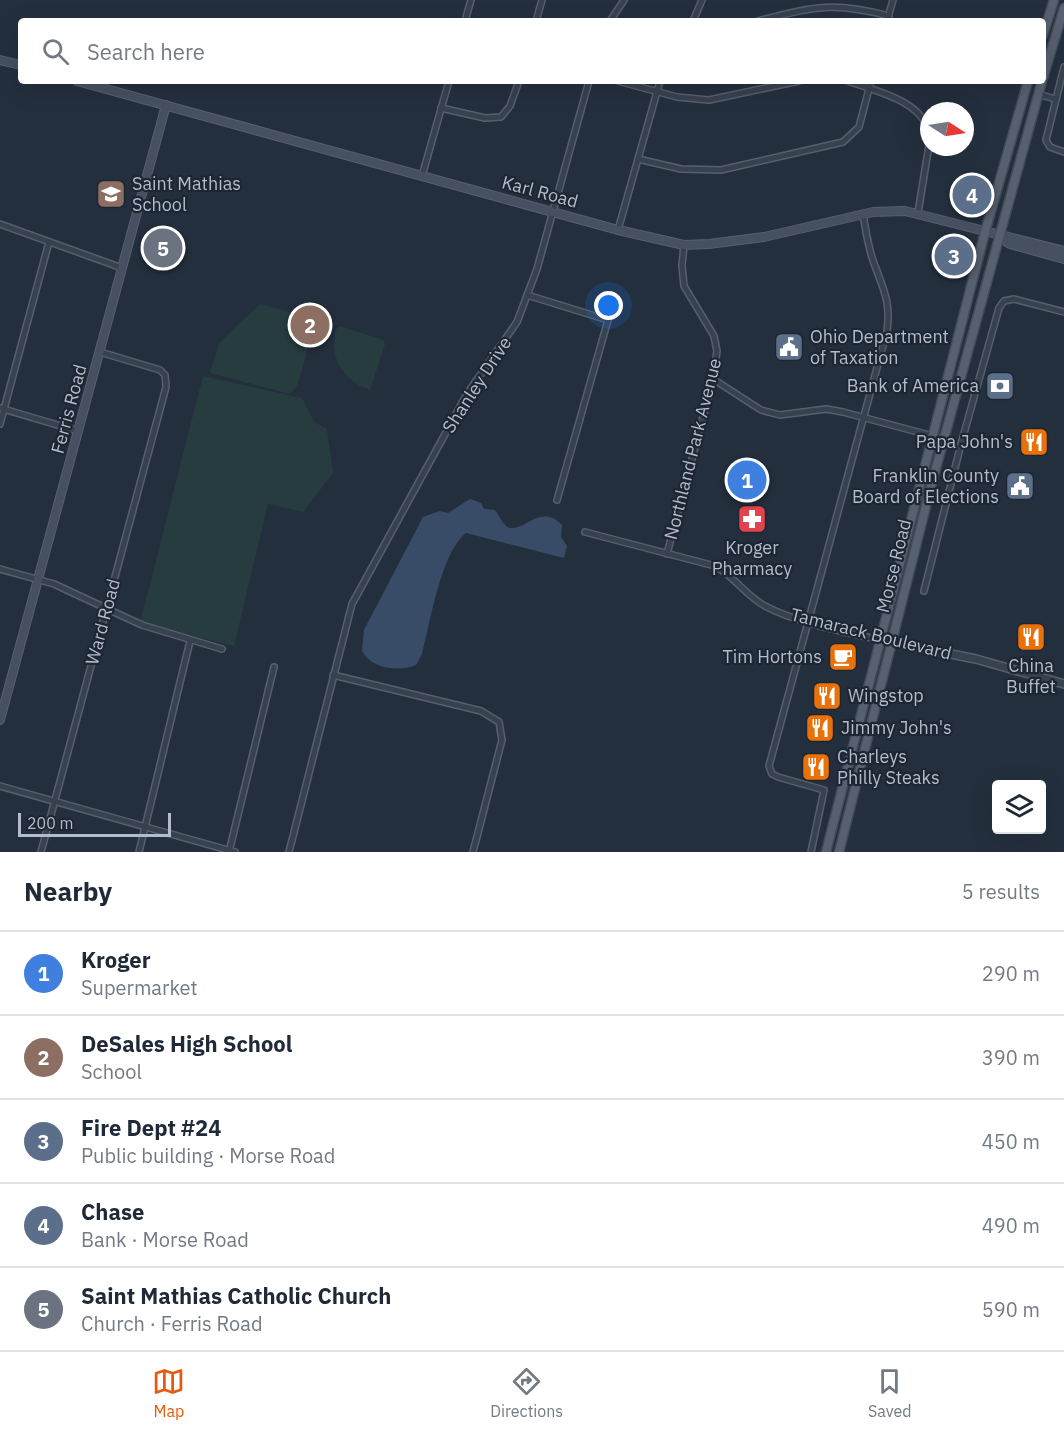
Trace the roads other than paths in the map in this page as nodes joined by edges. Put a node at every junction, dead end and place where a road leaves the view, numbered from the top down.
1 (471, 0) edge
2 (542, 0) edge
3 (624, 0) edge
4 (702, 0) edge
5 (893, 0) edge
6 (1054, 0) edge
7 (1064, 9) edge
8 (466, 18) edge
9 (537, 18) edge
10 (612, 18) edge
11 (697, 18) edge
12 (772, 18) edge
13 (885, 18) edge
14 (888, 18) edge
15 (1046, 25) edge
16 (0, 60) edge
17 (18, 64) edge
18 (1046, 67) edge
19 (1064, 67) edge
20 (88, 84) edge
21 (447, 84) edge
22 (518, 84) edge
23 (589, 84) edge
24 (629, 84) edge
25 (659, 84) edge
26 (785, 84) edge
27 (856, 84) edge
28 (870, 84) edge
29 (1028, 84) edge
30 (1036, 84) edge
31 (1041, 84) edge
32 (869, 89) junction
33 (657, 92) junction
34 (1038, 94) junction
35 (1055, 99) junction
36 (166, 105) junction
37 (441, 108) junction
38 (920, 114) edge
39 (1064, 152) edge
40 (927, 156) edge
41 (638, 159) junction
42 (422, 176) junction
43 (553, 212) junction
44 (918, 213) junction
45 (863, 214) junction
46 (0, 224) edge
47 (618, 230) junction
48 (985, 232) junction
49 (999, 237) junction
50 (49, 242) junction
51 (684, 244) junction
52 (1064, 252) edge
53 (122, 268) junction
54 (527, 295) junction
55 (1064, 312) edge
56 (100, 351) junction
57 (713, 379) junction
58 (2, 409) edge
59 (865, 418) junction
60 (0, 424) edge
61 (78, 431) junction
62 (933, 436) junction
63 (944, 439) junction
64 (557, 500) dead end
65 (585, 532) dead end
66 (667, 554) junction
67 (0, 568) edge
68 (38, 578) junction
69 (924, 591) dead end
70 (106, 609) junction
71 (810, 621) junction
72 (880, 640) junction
73 (190, 641) junction
74 (891, 643) junction
75 (222, 649) dead end
76 (274, 667) dead end
77 (333, 675) junction
78 (1064, 684) edge
79 (0, 720) edge
80 (0, 786) edge
81 (54, 802) junction
82 (146, 826) junction
83 (231, 851) edge
84 (41, 852) edge
85 (139, 852) edge
86 (289, 852) edge
87 (473, 852) edge
88 (811, 852) edge
89 (826, 852) edge
90 (838, 852) edge

1 - 8 street
2 - 9 street
3 - 10 street
4 - 11 street
5 - 14 street
6 - 15 main road
7 - 18 main road, Morse Road
12 - 13 street
16 - 17 main road
19 - 35 street
20 - 36 main road, Karl Road
21 - 37 street
22 - 37 street
23 - 43 street, Shanley Drive
24 - 33 street
25 - 33 street
26 - 33 street
27 - 32 street
28 - 32 street
29 - 48 main road, Morse Road
30 - 34 main road
31 - 34 main road, Morse Road
32 - 38 street
32 - 41 street
33 - 41 street
34 - 35 street
34 - 49 main road, Morse Road
35 - 39 street
36 - 42 main road, Karl Road
36 - 53 main road, Ferris Road
37 - 42 street
40 - 44 street
41 - 47 street
42 - 43 main road, Karl Road
43 - 47 main road, Karl Road
43 - 54 street, Shanley Drive
44 - 45 main road, Karl Road
44 - 48 main road, Karl Road
45 - 51 main road, Karl Road
45 - 59 street
46 - 50 street
47 - 51 main road, Karl Road
48 - 49 main road, Karl Road
48 - 62 main road, Morse Road
49 - 52 main road, Karl Road
49 - 63 main road, Morse Road
50 - 53 street
50 - 58 street
51 - 57 street, Northland Park Avenue
53 - 56 main road, Ferris Road
54 - 64 street
54 - 77 street, Shanley Drive
55 - 69 street
56 - 61 main road, Ferris Road
56 - 70 street, Ward Road
57 - 59 street
57 - 66 street, Northland Park Avenue
58 - 60 street
58 - 61 street
59 - 62 street
59 - 71 street
61 - 68 main road, Ferris Road
62 - 63 street
62 - 72 main road, Morse Road
63 - 74 main road, Morse Road
65 - 66 street, Tamarack Boulevard
66 - 71 street, Tamarack Boulevard
67 - 68 street
68 - 70 street
68 - 79 main road, Ferris Road
70 - 73 street
70 - 81 street, Ward Road
71 - 72 street, Tamarack Boulevard
71 - 88 street
72 - 74 street, Tamarack Boulevard
72 - 89 main road, Morse Road
73 - 75 street
73 - 82 street
74 - 78 street, Tamarack Boulevard
74 - 90 main road, Morse Road
76 - 83 street
77 - 86 street, Shanley Drive
77 - 87 street
80 - 81 street
81 - 82 street
81 - 84 street, Ward Road
82 - 83 street
82 - 85 street

